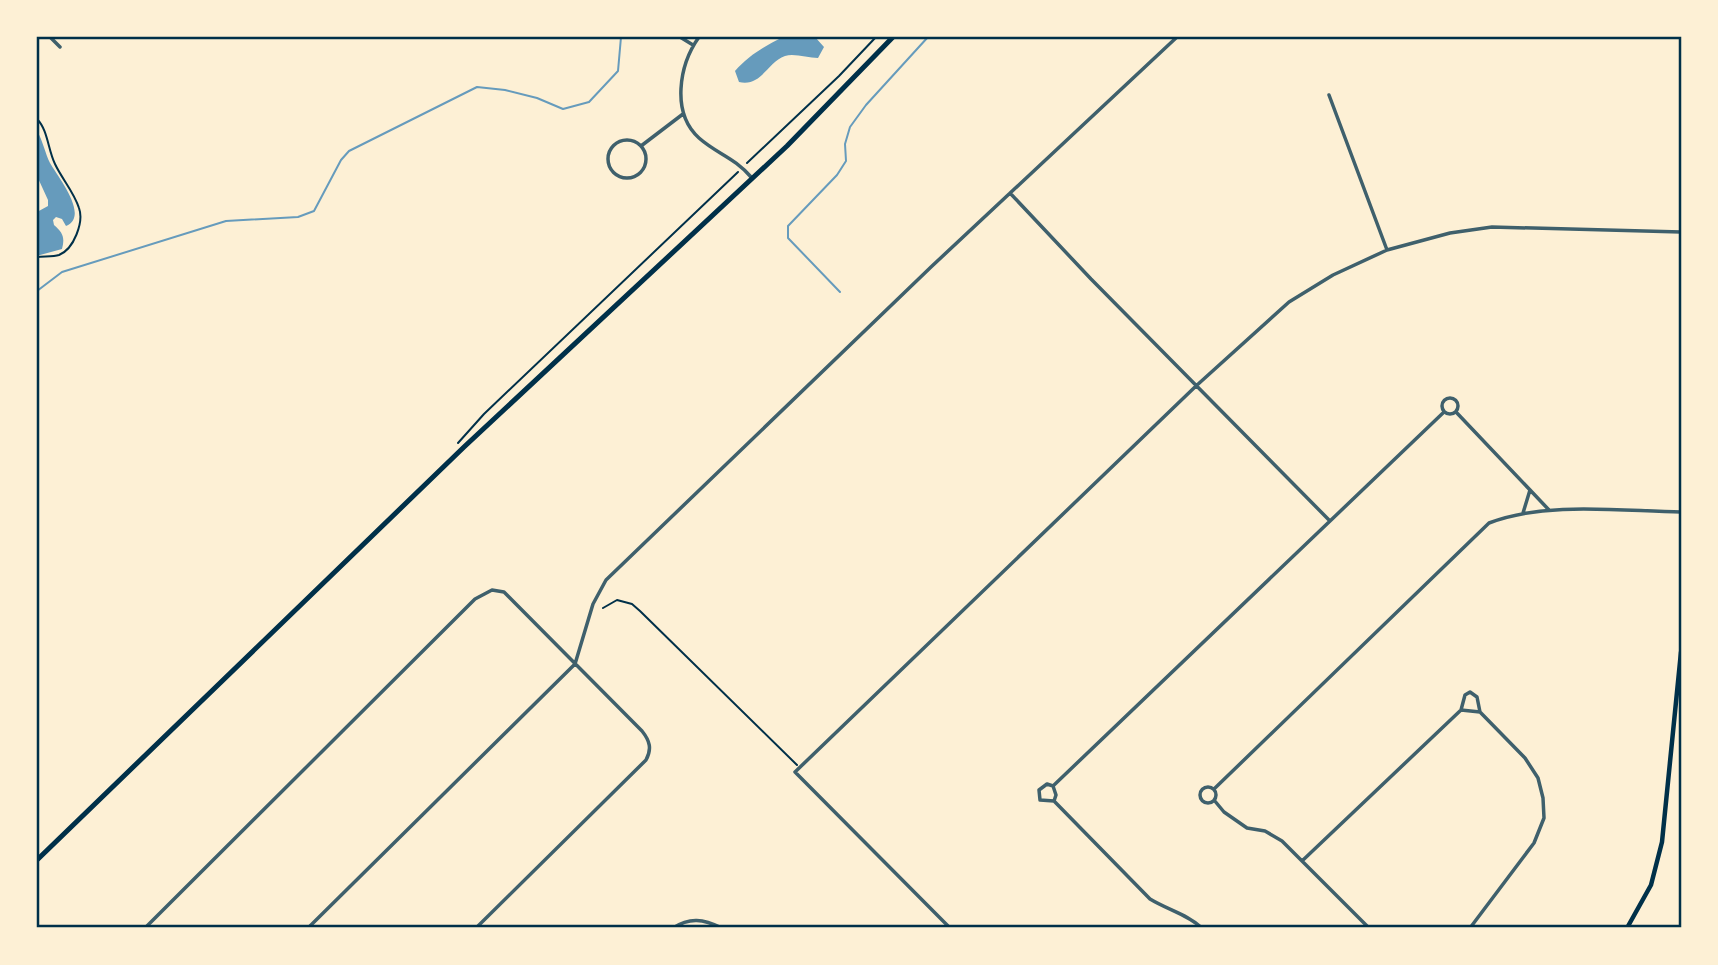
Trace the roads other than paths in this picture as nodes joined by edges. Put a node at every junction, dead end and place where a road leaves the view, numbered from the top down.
1 (50, 37) edge
2 (680, 37) edge
3 (699, 37) edge
4 (893, 37) edge
5 (1177, 37) edge
6 (693, 45) junction
7 (60, 47) dead end
8 (1329, 95) dead end
9 (683, 114) junction
10 (641, 146) junction
11 (752, 178) junction
12 (1010, 193) junction
13 (1681, 232) edge
14 (1387, 250) junction
15 (1196, 386) junction
16 (1444, 412) junction
17 (1456, 412) junction
18 (1530, 490) junction
19 (1549, 510) junction
20 (1681, 512) edge
21 (1523, 513) junction
22 (1329, 520) junction
23 (1681, 652) edge
24 (575, 664) junction
25 (1461, 710) junction
26 (1480, 712) junction
27 (1053, 786) junction
28 (1214, 789) junction
29 (1214, 800) junction
30 (1054, 801) junction
31 (37, 860) edge
32 (1302, 861) junction
33 (145, 928) edge
34 (309, 928) edge
35 (475, 928) edge
36 (673, 928) edge
37 (722, 928) edge
38 (950, 928) edge
39 (1202, 928) edge
40 (1369, 928) edge
41 (1470, 928) edge
42 (1628, 928) edge

1 - 7 street
2 - 6 street
3 - 6 street
4 - 11 main road
5 - 12 street
6 - 9 street
8 - 14 street
9 - 10 street
9 - 11 street
10 - 10 street
11 - 31 main road
12 - 15 street
12 - 24 street
13 - 14 street
14 - 15 street
15 - 22 street
15 - 38 street
16 - 17 street
16 - 17 street
16 - 22 street
17 - 18 street
18 - 19 street
18 - 21 street
19 - 20 street
19 - 21 street
21 - 28 street
22 - 27 street
23 - 42 main road
24 - 33 street
24 - 34 street
24 - 35 street
25 - 26 street
25 - 26 street
25 - 32 street
26 - 41 street
27 - 30 street
27 - 30 street
28 - 29 street
28 - 29 street
29 - 32 street
30 - 39 street
32 - 40 street
36 - 37 street

